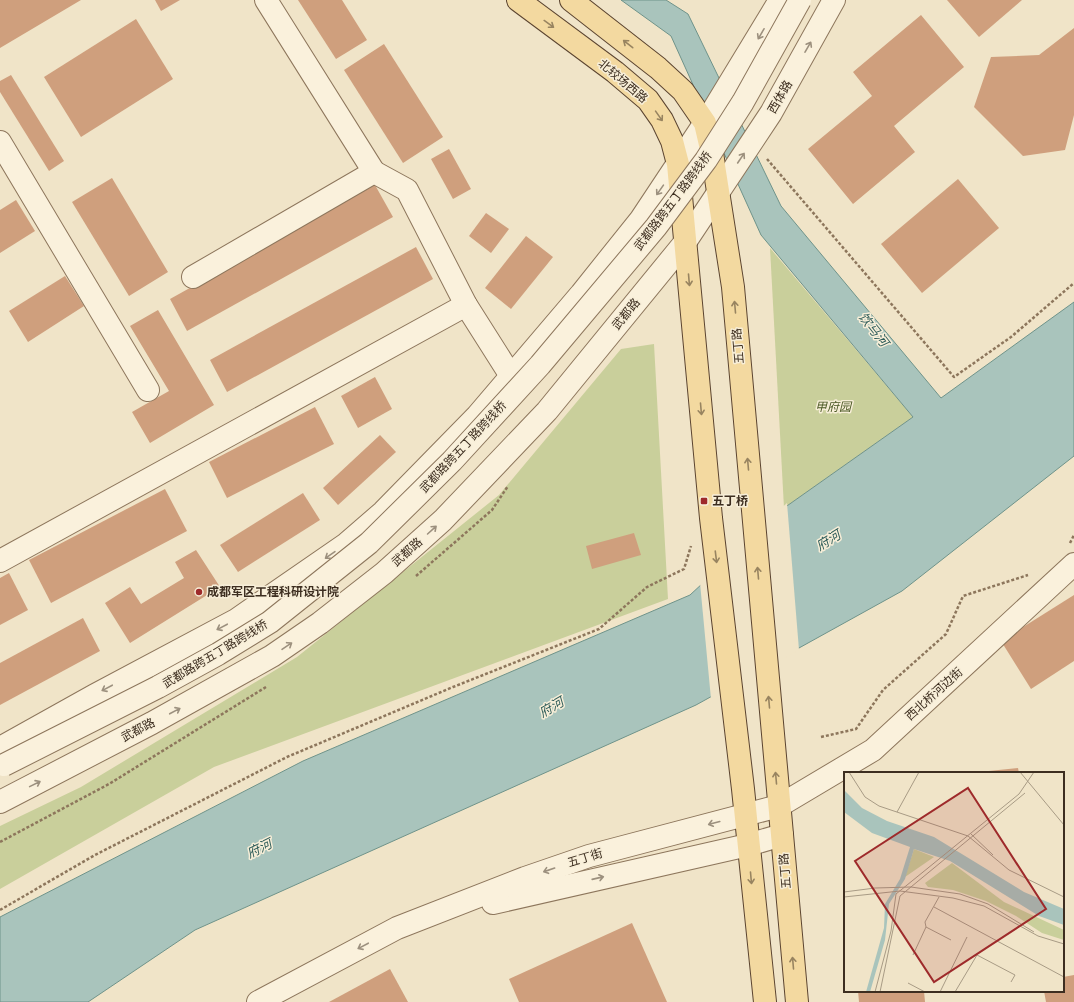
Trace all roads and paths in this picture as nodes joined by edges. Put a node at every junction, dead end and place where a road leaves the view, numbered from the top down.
1 (266, 0) edge
2 (518, 0) edge
3 (570, 0) edge
4 (780, 0) edge
5 (800, 0) edge
6 (834, 0) edge
7 (705, 123) junction
8 (0, 142) edge
9 (750, 144) junction
10 (678, 164) junction
11 (374, 172) junction
12 (719, 190) junction
13 (686, 241) junction
14 (192, 277) dead end
15 (1074, 283) edge
16 (466, 305) junction
17 (511, 376) junction
18 (148, 390) dead end
19 (1074, 535) edge
20 (692, 542) dead end
21 (1071, 554) edge
22 (0, 561) edge
23 (1035, 573) dead end
24 (821, 737) dead end
25 (1, 760) edge
26 (0, 802) edge
27 (779, 806) junction
28 (746, 815) junction
29 (782, 835) junction
30 (748, 845) junction
31 (0, 910) edge
32 (397, 928) junction
33 (258, 1002) edge
34 (765, 1002) edge
35 (797, 1002) edge

1 - 11 street
2 -> 10 main road, 北较场西路
7 -> 3 main road
4 -> 7 street
5 - 25 street, 武都路跨五丁路跨线桥, bridge
9 -> 6 street, 西体路
7 - 10 street
7 - 12 main road
8 - 18 street
12 -> 9 street, 西体路
9 - 15 path
10 - 13 main road, 北较场西路
10 -> 17 street
11 - 14 street
11 - 16 street
12 - 13 street, 武都路
27 -> 12 main road, 五丁路
26 -> 13 street, 武都路
13 -> 28 main road
16 - 17 street
16 - 22 street
17 -> 25 street
19 - 21 path
20 - 31 path
21 - 27 street, 西北桥河边街
23 - 24 path
27 - 28 street, 五丁街
27 - 29 main road, 五丁路
28 - 30 main road
28 -> 32 street, 五丁街
29 - 30 street, 五丁街
35 -> 29 main road, 五丁路
32 -> 30 street, 五丁街
30 -> 34 main road
32 -> 33 street, 五丁街

